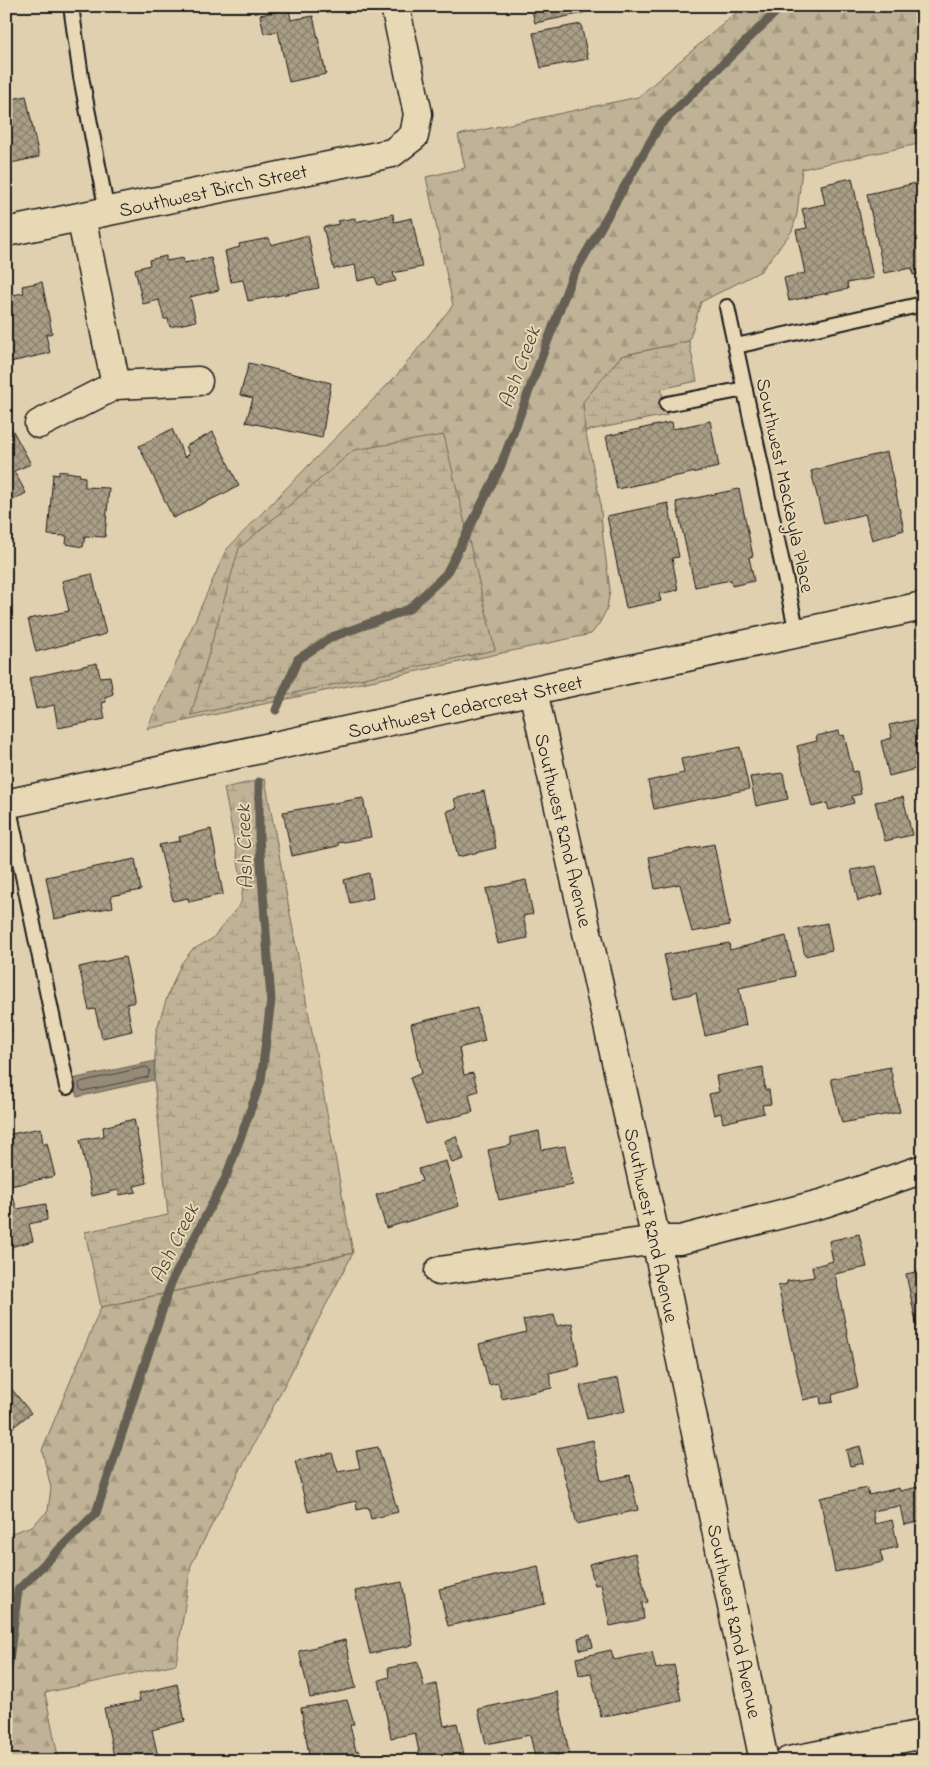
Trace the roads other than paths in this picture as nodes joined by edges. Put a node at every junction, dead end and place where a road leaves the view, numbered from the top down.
1 (71, 6) edge
2 (394, 6) edge
3 (107, 212) junction
4 (81, 217) junction
5 (6, 232) edge
6 (923, 304) edge
7 (727, 307) dead end
8 (736, 346) junction
9 (198, 381) dead end
10 (116, 385) junction
11 (745, 389) junction
12 (667, 404) dead end
13 (40, 424) dead end
14 (923, 606) edge
15 (797, 633) junction
16 (533, 691) junction
17 (7, 804) edge
18 (67, 1087) dead end
19 (923, 1169) edge
20 (656, 1240) junction
21 (439, 1271) dead end
22 (923, 1734) edge
23 (764, 1761) edge
24 (789, 1761) edge

1 - 3 lane
2 - 3 street, Southwest Birch Street
3 - 4 street, Southwest Birch Street
4 - 5 street, Southwest Birch Street
4 - 10 street
6 - 8 lane
7 - 8 lane, Southwest Mackayla Place
8 - 11 lane, Southwest Mackayla Place
9 - 10 street
10 - 13 street
11 - 12 lane
11 - 15 lane, Southwest Mackayla Place
14 - 15 street, Southwest Cedarcrest Street
15 - 16 street, Southwest Cedarcrest Street
16 - 17 street, Southwest Cedarcrest Street
16 - 20 street, Southwest 82nd Avenue
17 - 18 lane
19 - 20 street
20 - 21 street
20 - 23 street, Southwest 82nd Avenue
22 - 24 street

